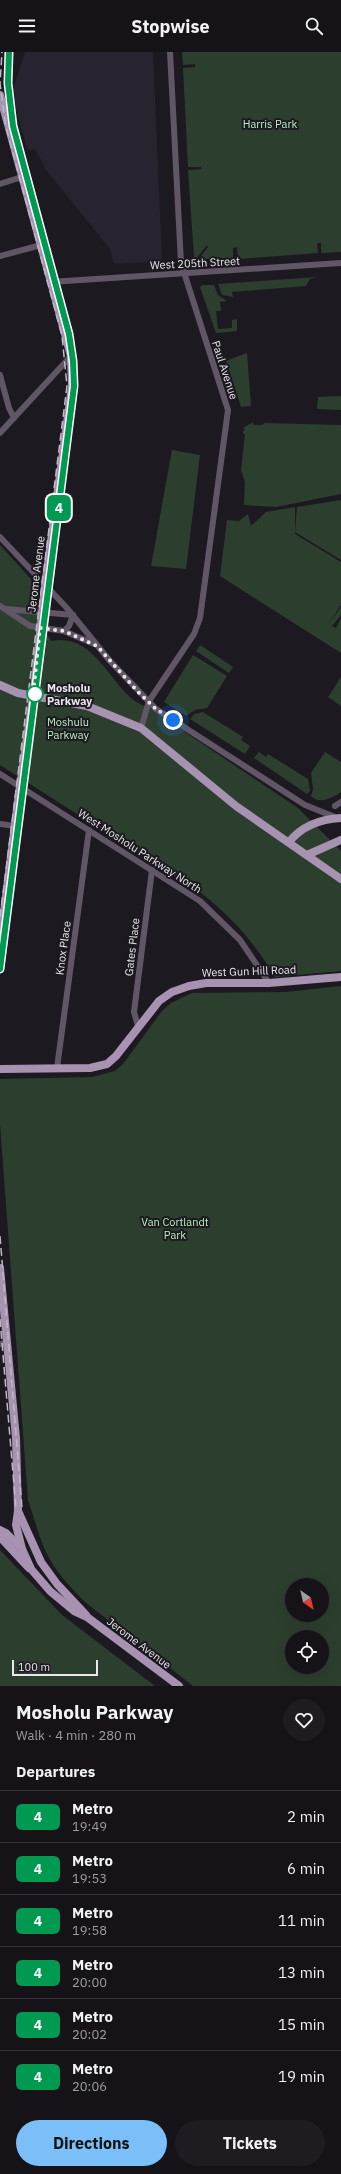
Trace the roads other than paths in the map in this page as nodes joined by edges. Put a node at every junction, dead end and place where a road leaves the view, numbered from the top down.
1 (170, 52) edge
2 (0, 95) edge
3 (22, 177) junction
4 (0, 184) edge
5 (41, 245) junction
6 (0, 256) edge
7 (341, 263) edge
8 (183, 273) junction
9 (50, 282) junction
10 (71, 356) junction
11 (0, 374) edge
12 (14, 418) junction
13 (0, 433) edge
14 (0, 537) edge
15 (45, 586) junction
16 (2, 608) edge
17 (42, 612) junction
18 (73, 616) junction
19 (40, 628) junction
20 (64, 631) junction
21 (97, 646) junction
22 (0, 679) edge
23 (3, 687) edge
24 (149, 701) junction
25 (141, 728) junction
26 (0, 774) edge
27 (20, 786) junction
28 (339, 818) edge
29 (0, 824) edge
30 (15, 826) junction
31 (89, 830) junction
32 (341, 840) edge
33 (289, 842) junction
34 (307, 854) junction
35 (152, 870) junction
36 (341, 879) edge
37 (0, 944) edge
38 (341, 977) edge
39 (269, 983) junction
40 (138, 1026) junction
41 (57, 1068) junction
42 (0, 1069) edge
43 (0, 1268) edge
44 (3, 1344) edge
45 (18, 1512) junction
46 (0, 1530) edge
47 (0, 1537) edge
48 (33, 1545) junction
49 (22, 1549) junction
50 (31, 1569) junction
51 (87, 1617) junction
52 (179, 1686) edge

1 - 8 street, Paul Avenue
2 - 3 main road, Jerome Avenue
3 - 4 street
3 - 5 main road, Jerome Avenue
5 - 6 street
5 - 9 main road, Jerome Avenue
7 - 8 street, West 205th Street
8 - 9 street, West 205th Street
8 - 24 street, Paul Avenue
9 - 10 main road, Jerome Avenue
10 - 12 street
10 - 15 main road, Jerome Avenue
11 - 12 street
12 - 13 street
14 - 15 street
15 - 17 main road, Jerome Avenue
15 - 18 street
16 - 17 street
16 - 19 street
17 - 18 street
17 - 19 main road, Jerome Avenue
18 - 20 street
18 - 21 street
19 - 20 street
19 - 27 main road, Jerome Avenue, bridge
20 - 21 street
21 - 24 street
22 - 23 main road
23 - 25 main road
24 - 25 street, Paul Avenue
24 - 28 street
25 - 33 main road
26 - 27 street, West Mosholu Parkway North
27 - 30 main road, Jerome Avenue
27 - 31 street, West Mosholu Parkway North
28 - 33 main road
29 - 30 street
30 - 37 main road, Jerome Avenue
31 - 35 street, West Mosholu Parkway North
31 - 41 street, Knox Place
32 - 34 main road
33 - 34 main road
34 - 36 main road
35 - 39 street, West Mosholu Parkway North
35 - 40 street, Gates Place
38 - 39 main road, West Gun Hill Road
39 - 40 main road, West Gun Hill Road
40 - 41 main road, West Gun Hill Road
41 - 42 main road, West Gun Hill Road
43 - 44 main road, Jerome Avenue
44 - 45 main road, Jerome Avenue
45 - 48 main road, Jerome Avenue
45 - 49 main road, Jerome Avenue
46 - 49 main road
47 - 50 main road
48 - 49 main road
48 - 51 main road, Jerome Avenue
49 - 50 main road, Jerome Avenue
50 - 51 main road, Jerome Avenue
51 - 52 main road, Jerome Avenue

